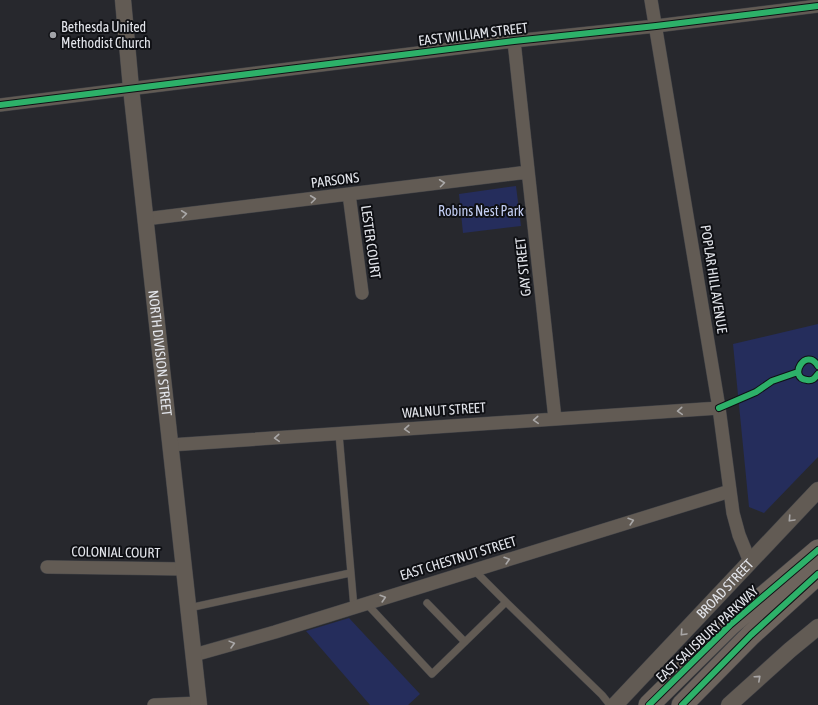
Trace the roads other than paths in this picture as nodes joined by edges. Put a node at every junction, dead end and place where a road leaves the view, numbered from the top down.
1 (123, 0) edge
2 (651, 0) edge
3 (818, 6) edge
4 (656, 26) junction
5 (514, 41) junction
6 (131, 88) junction
7 (0, 105) edge
8 (528, 172) junction
9 (349, 194) junction
10 (145, 219) junction
11 (362, 293) dead end
12 (719, 408) junction
13 (555, 419) junction
14 (339, 434) junction
15 (170, 445) junction
16 (818, 490) edge
17 (730, 491) junction
18 (818, 550) edge
19 (750, 562) junction
20 (47, 567) dead end
21 (184, 569) junction
22 (474, 570) junction
23 (350, 573) junction
24 (818, 574) edge
25 (506, 602) junction
26 (427, 603) dead end
27 (360, 606) junction
28 (189, 608) junction
29 (818, 627) edge
30 (465, 642) junction
31 (194, 654) junction
32 (199, 704) edge
33 (154, 705) edge
34 (610, 705) edge
35 (615, 705) edge
36 (649, 705) edge
37 (682, 705) edge
38 (729, 705) edge

1 - 6 street, NORTH DIVISION STREET
2 - 4 street, POPLAR HILL AVENUE
3 - 4 street, EAST WILLIAM STREET
4 - 5 street, EAST WILLIAM STREET
4 - 12 street, POPLAR HILL AVENUE
5 - 6 street, EAST WILLIAM STREET
5 - 8 street, GAY STREET
6 - 7 street, EAST WILLIAM STREET
6 - 10 street, NORTH DIVISION STREET
9 -> 8 street, PARSONS
8 - 13 street, GAY STREET
10 -> 9 street, PARSONS
9 - 11 street, LESTER COURT
10 - 15 street, NORTH DIVISION STREET
12 -> 13 street, WALNUT STREET
12 - 17 street, POPLAR HILL AVENUE
13 -> 14 street, WALNUT STREET
14 -> 15 street, WALNUT STREET
14 - 23 lane
15 - 21 street, NORTH DIVISION STREET
16 -> 19 street, BROAD STREET
17 - 19 street, POPLAR HILL AVENUE
22 -> 17 street, EAST CHESTNUT STREET
18 - 36 main road, EAST SALISBURY PARKWAY
19 -> 35 street, BROAD STREET
20 - 21 street, COLONIAL COURT
21 - 28 street, NORTH DIVISION STREET
22 - 25 lane
27 -> 22 street, EAST CHESTNUT STREET
23 - 27 lane
23 - 28 lane
24 - 37 main road
25 - 30 lane
25 - 34 lane
26 - 30 lane
27 - 30 lane
31 -> 27 street, EAST CHESTNUT STREET
28 - 31 street, NORTH DIVISION STREET
38 -> 29 street
31 - 32 street, NORTH DIVISION STREET
32 - 33 street

